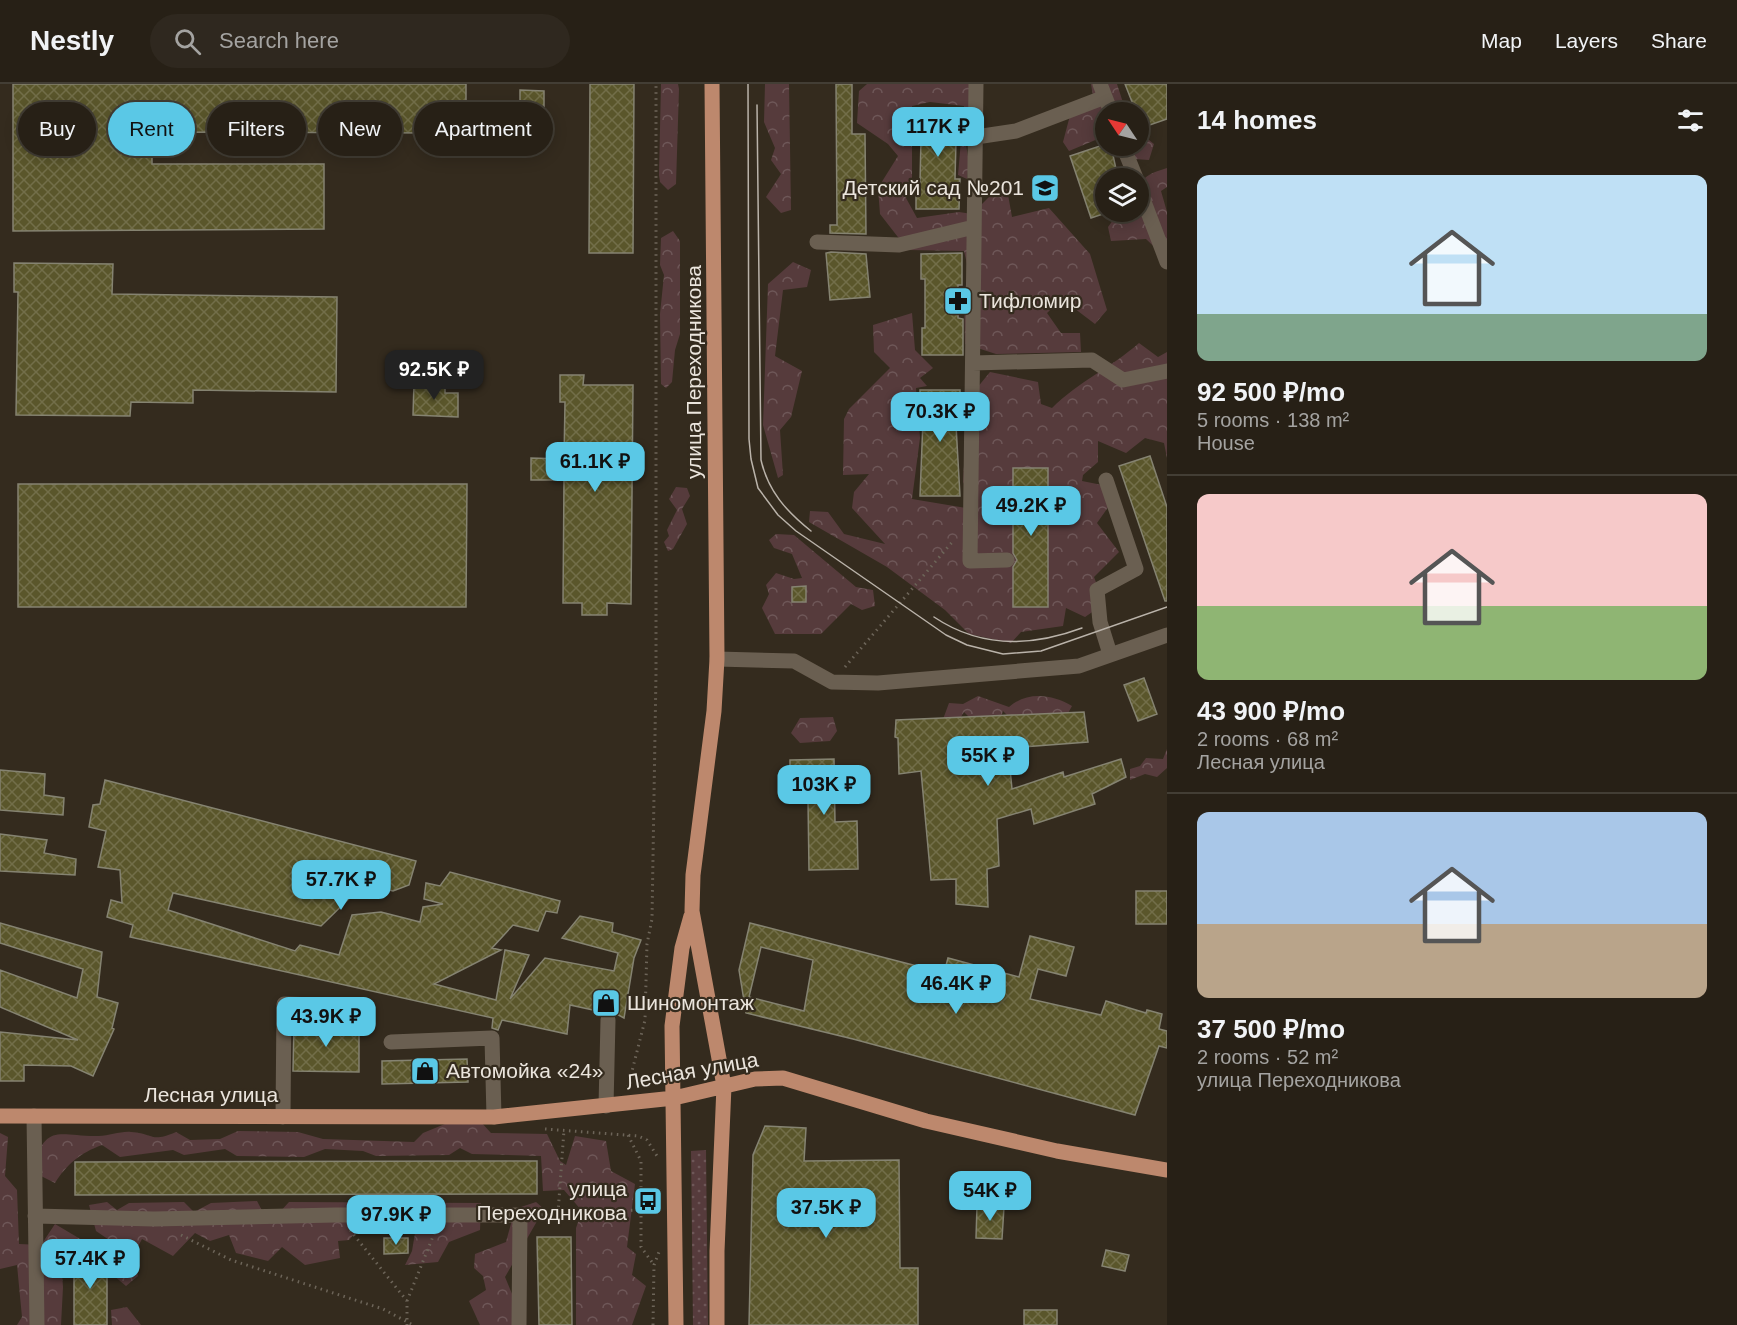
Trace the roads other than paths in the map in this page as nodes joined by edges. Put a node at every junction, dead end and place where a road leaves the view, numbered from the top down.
1 (712, 84) edge
2 (976, 84) edge
3 (1103, 91) edge
4 (976, 137) junction
5 (1149, 215) edge
6 (974, 227) junction
7 (817, 242) dead end
8 (1167, 262) edge
9 (973, 363) junction
10 (1167, 371) edge
11 (1106, 480) dead end
12 (1007, 560) dead end
13 (1167, 635) edge
14 (1110, 654) junction
15 (717, 659) junction
16 (692, 911) junction
17 (353, 1006) dead end
18 (608, 1020) dead end
19 (391, 1042) dead end
20 (724, 1086) junction
21 (674, 1098) junction
22 (606, 1106) junction
23 (0, 1116) edge
24 (34, 1116) junction
25 (283, 1117) junction
26 (495, 1117) junction
27 (1166, 1169) edge
28 (35, 1216) junction
29 (36, 1325) edge
30 (519, 1325) edge
31 (676, 1325) edge
32 (717, 1325) edge

1 - 15 main road, улица Переходникова
2 - 4 street
3 - 4 street
4 - 6 street
5 - 8 street
6 - 7 street
6 - 9 street
9 - 10 street
9 - 12 street
11 - 14 street
13 - 14 street
14 - 15 street
15 - 16 main road, улица Переходникова
16 - 20 main road
16 - 21 main road
17 - 25 street
18 - 22 street
19 - 26 street
20 - 21 main road, Лесная улица
20 - 27 main road, Лесная улица
20 - 32 main road
21 - 22 main road, Лесная улица
21 - 31 main road
22 - 26 main road, Лесная улица
23 - 24 main road, Лесная улица
24 - 25 main road, Лесная улица
24 - 28 street
25 - 26 main road, Лесная улица
28 - 29 street
28 - 30 street

